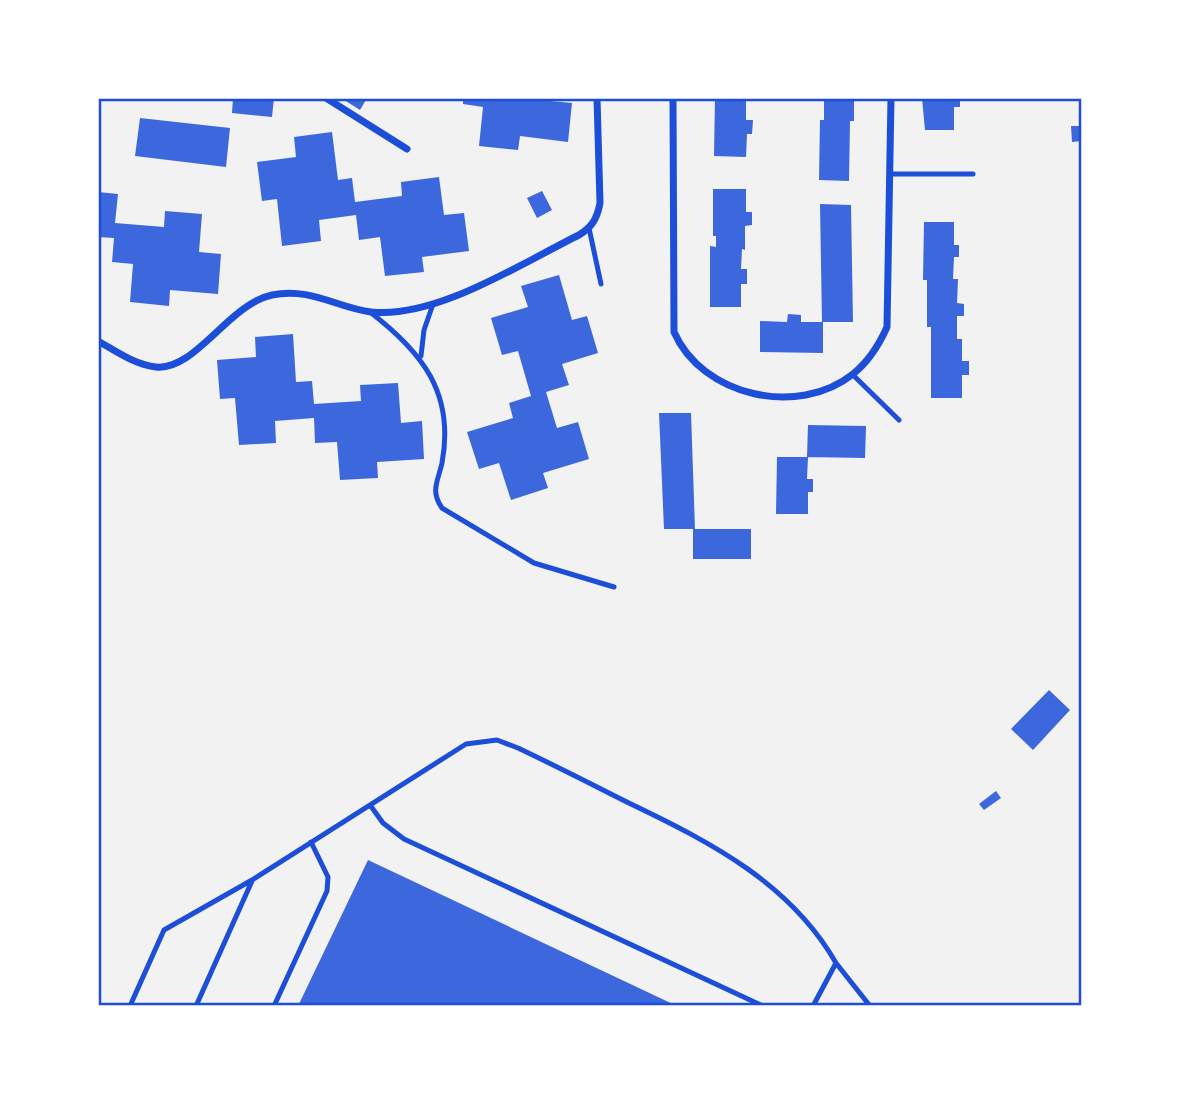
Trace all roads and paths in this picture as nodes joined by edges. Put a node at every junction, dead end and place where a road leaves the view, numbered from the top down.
1 (326, 98) edge
2 (597, 98) edge
3 (673, 98) edge
4 (891, 98) edge
5 (407, 149) dead end
6 (891, 174) junction
7 (972, 174) dead end
8 (589, 228) junction
9 (601, 284) dead end
10 (432, 307) junction
11 (370, 312) junction
12 (98, 341) edge
13 (421, 356) junction
14 (852, 374) junction
15 (899, 420) dead end
16 (614, 587) dead end
17 (370, 805) junction
18 (311, 842) junction
19 (252, 880) junction
20 (836, 962) junction
21 (130, 1006) edge
22 (196, 1006) edge
23 (274, 1006) edge
24 (763, 1006) edge
25 (813, 1006) edge
26 (870, 1006) edge

1 - 5 street
2 - 8 street
3 - 14 street
4 - 6 street
6 - 7 lane
6 - 14 street
8 - 9 lane
8 - 10 street
10 - 11 street
10 - 13 lane
11 - 12 street
11 - 13 lane
13 - 16 lane
14 - 15 lane
17 - 18 lane
17 - 20 lane
17 - 24 lane
18 - 19 lane
18 - 23 lane
19 - 21 lane
19 - 22 lane
20 - 25 lane
20 - 26 lane

